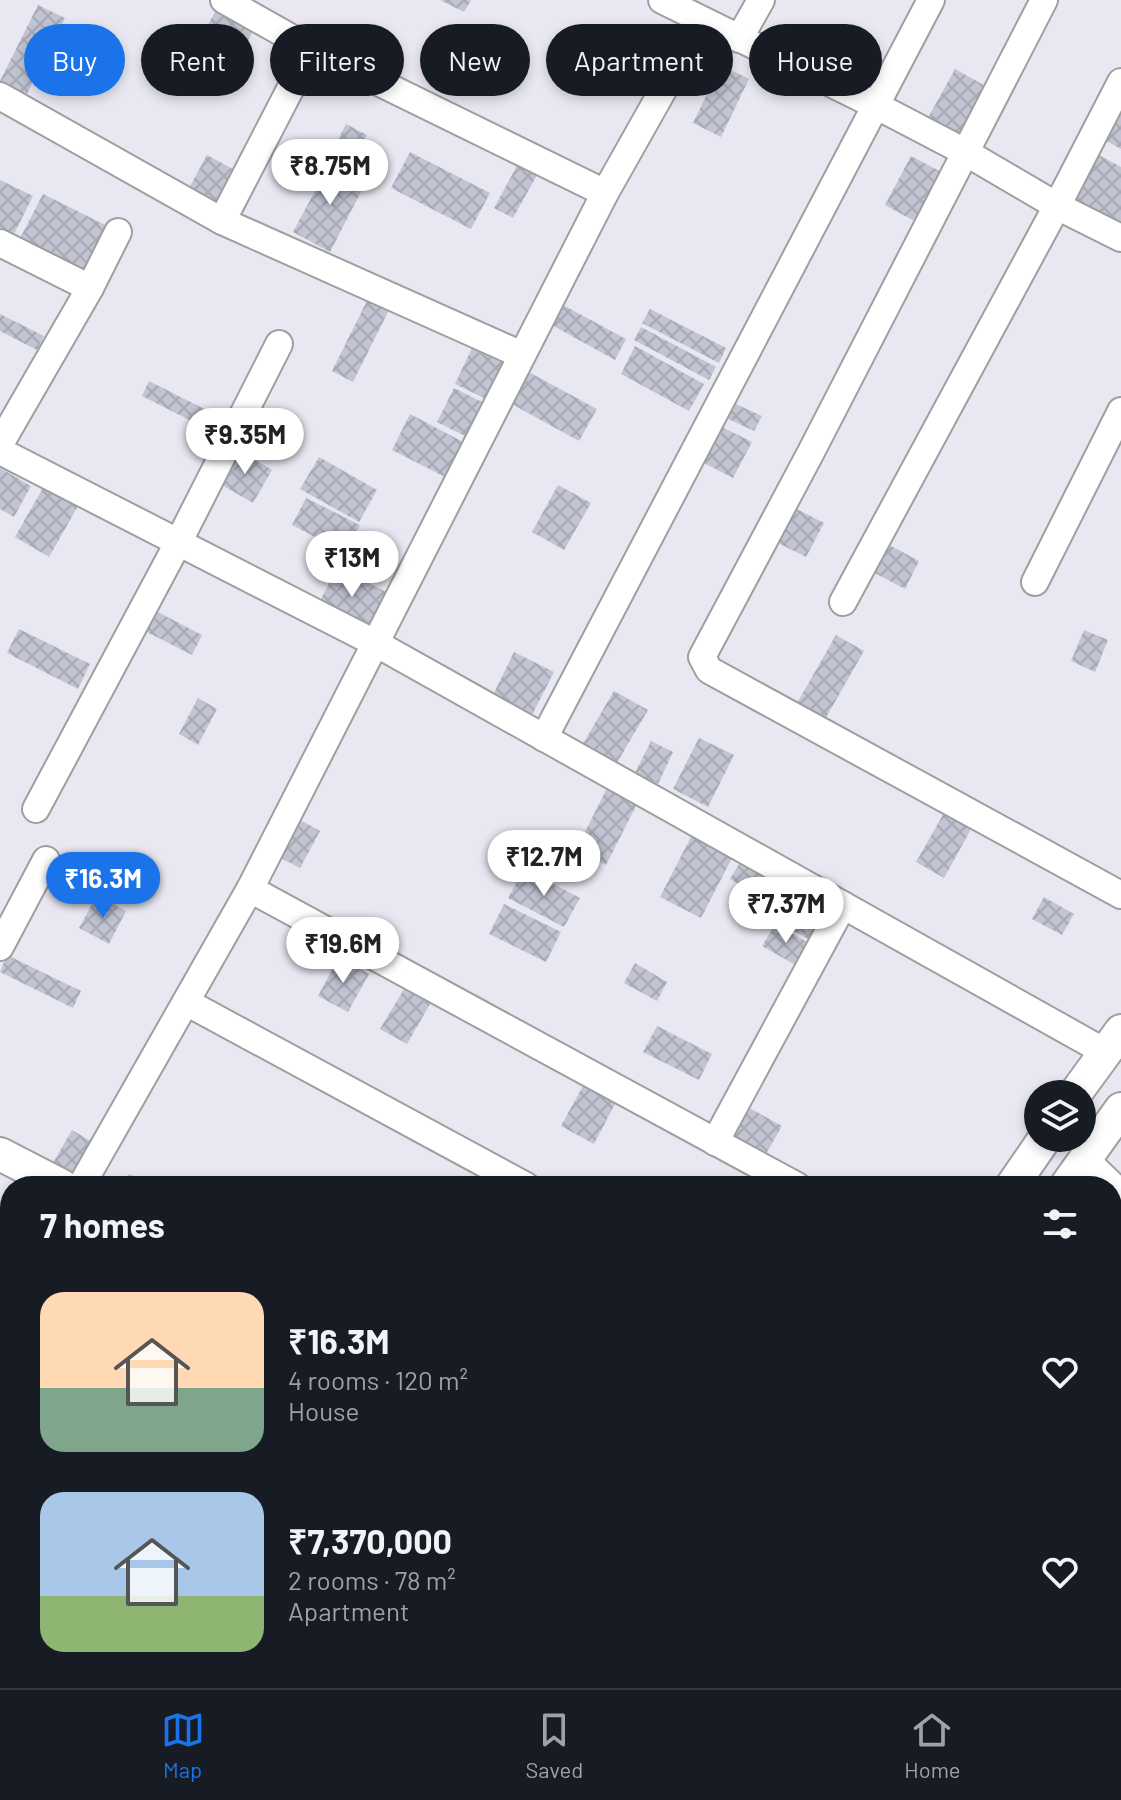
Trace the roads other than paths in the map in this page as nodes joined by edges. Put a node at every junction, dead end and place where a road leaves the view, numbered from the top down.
1 (224, 0) edge
2 (662, 0) edge
3 (761, 0) edge
4 (931, 0) edge
5 (1044, 0) edge
6 (702, 21) junction
7 (270, 26) edge
8 (739, 39) junction
9 (1121, 82) edge
10 (404, 95) edge
11 (0, 96) edge
12 (287, 96) edge
13 (877, 106) junction
14 (965, 152) junction
15 (605, 193) junction
16 (1057, 206) junction
17 (222, 221) junction
18 (118, 232) dead end
19 (1121, 238) edge
20 (0, 243) edge
21 (90, 288) junction
22 (279, 344) dead end
23 (522, 355) junction
24 (1121, 411) edge
25 (0, 444) edge
26 (0, 451) edge
27 (178, 543) junction
28 (1035, 582) dead end
29 (843, 602) dead end
30 (377, 644) junction
31 (544, 738) junction
32 (36, 809) dead end
33 (46, 860) dead end
34 (250, 889) junction
35 (1121, 895) edge
36 (843, 905) junction
37 (0, 947) edge
38 (186, 1002) junction
39 (1113, 1042) edge
40 (1085, 1080) edge
41 (1121, 1109) edge
42 (715, 1142) junction
43 (1035, 1152) edge
44 (0, 1154) edge
45 (1085, 1159) junction
46 (43, 1176) edge
47 (87, 1176) edge
48 (508, 1176) edge
49 (778, 1176) edge
50 (1019, 1176) edge
51 (1073, 1176) edge
52 (1102, 1176) edge

1 - 7 street
2 - 6 street
3 - 8 street
4 - 13 street
5 - 14 street
6 - 8 street
6 - 15 street
8 - 13 street
9 - 16 street
10 - 15 street
11 - 17 street
12 - 17 street
13 - 14 street
13 - 31 street
14 - 16 street
14 - 35 street
15 - 23 street
16 - 19 street
16 - 29 street
17 - 23 street
18 - 21 street
20 - 21 street
21 - 25 street
22 - 27 street
23 - 30 street
24 - 28 street
26 - 27 street
27 - 30 street
27 - 32 street
30 - 31 street
30 - 34 street
31 - 36 street
33 - 37 street
34 - 38 street
34 - 42 street
36 - 39 street
36 - 42 street
38 - 47 street
38 - 48 street
39 - 40 street
41 - 45 street
42 - 49 street
43 - 50 street
44 - 46 street
45 - 51 street
45 - 52 street

